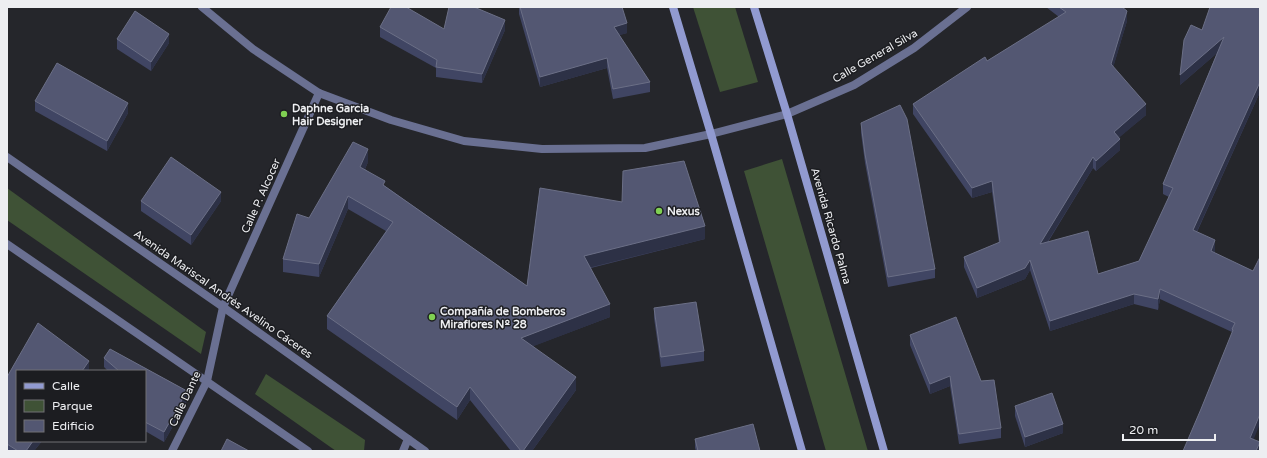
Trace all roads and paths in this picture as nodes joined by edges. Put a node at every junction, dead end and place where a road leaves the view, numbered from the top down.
1 (202, 7) edge
2 (672, 7) edge
3 (754, 7) edge
4 (967, 7) edge
5 (319, 93) junction
6 (787, 114) junction
7 (711, 134) junction
8 (7, 157) edge
9 (7, 244) edge
10 (223, 307) junction
11 (207, 381) junction
12 (408, 439) junction
13 (172, 451) edge
14 (308, 451) edge
15 (403, 451) edge
16 (425, 451) edge
17 (802, 451) edge
18 (884, 451) edge

1 - 5 street, Calle General Silva
2 - 7 main road
3 - 6 main road, Avenida Ricardo Palma
4 - 6 street, Calle General Silva
5 - 7 street, Calle General Silva
5 - 10 street, Calle P. Alcocer
6 - 7 street, Calle General Silva
6 - 18 main road, Avenida Ricardo Palma
7 - 17 main road
8 - 10 street, Avenida Mariscal Andrés Avelino Cáceres
9 - 11 street
10 - 11 street, Calle Dante
10 - 12 street, Avenida Mariscal Andrés Avelino Cáceres
11 - 13 street, Calle Dante
11 - 14 street
12 - 15 street
12 - 16 street, Avenida Mariscal Andrés Avelino Cáceres

